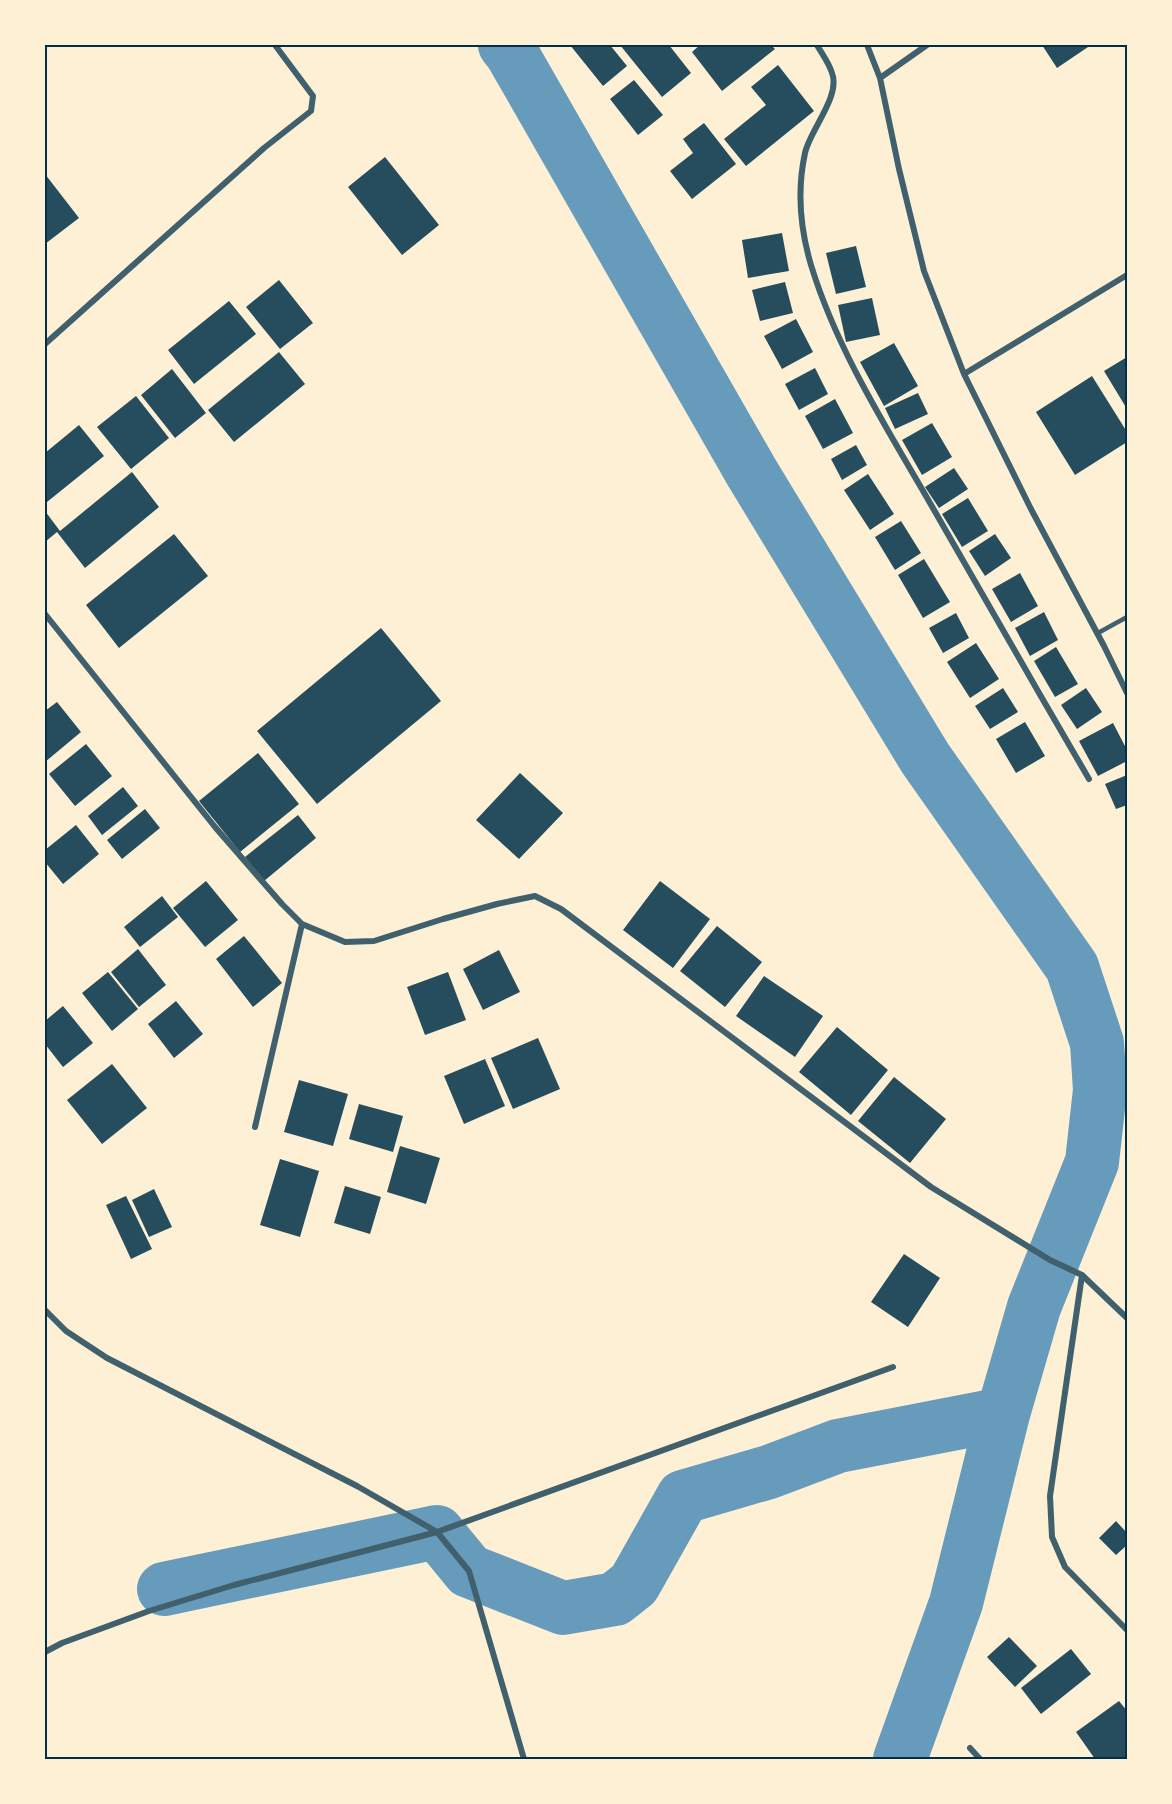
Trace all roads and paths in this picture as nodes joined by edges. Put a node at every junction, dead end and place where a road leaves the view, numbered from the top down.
1 (275, 45) edge
2 (816, 45) edge
3 (867, 45) edge
4 (927, 45) edge
5 (880, 78) junction
6 (1127, 275) edge
7 (45, 344) edge
8 (964, 374) junction
9 (45, 614) edge
10 (1127, 617) edge
11 (1098, 633) junction
12 (1127, 693) edge
13 (1089, 779) dead end
14 (302, 924) junction
15 (255, 1127) dead end
16 (1082, 1275) junction
17 (45, 1310) edge
18 (1127, 1318) edge
19 (893, 1367) dead end
20 (437, 1532) junction
21 (1127, 1629) edge
22 (45, 1652) edge
23 (969, 1748) dead end
24 (524, 1759) edge
25 (980, 1759) edge

1 - 7 street
2 - 13 street
3 - 5 street
4 - 5 street
5 - 8 street
6 - 8 street
8 - 11 street
9 - 14 street
10 - 11 lane
11 - 12 street
14 - 15 street
14 - 16 street
16 - 18 street
16 - 21 street
17 - 20 street
19 - 20 street
20 - 22 street
20 - 24 street
23 - 25 street

